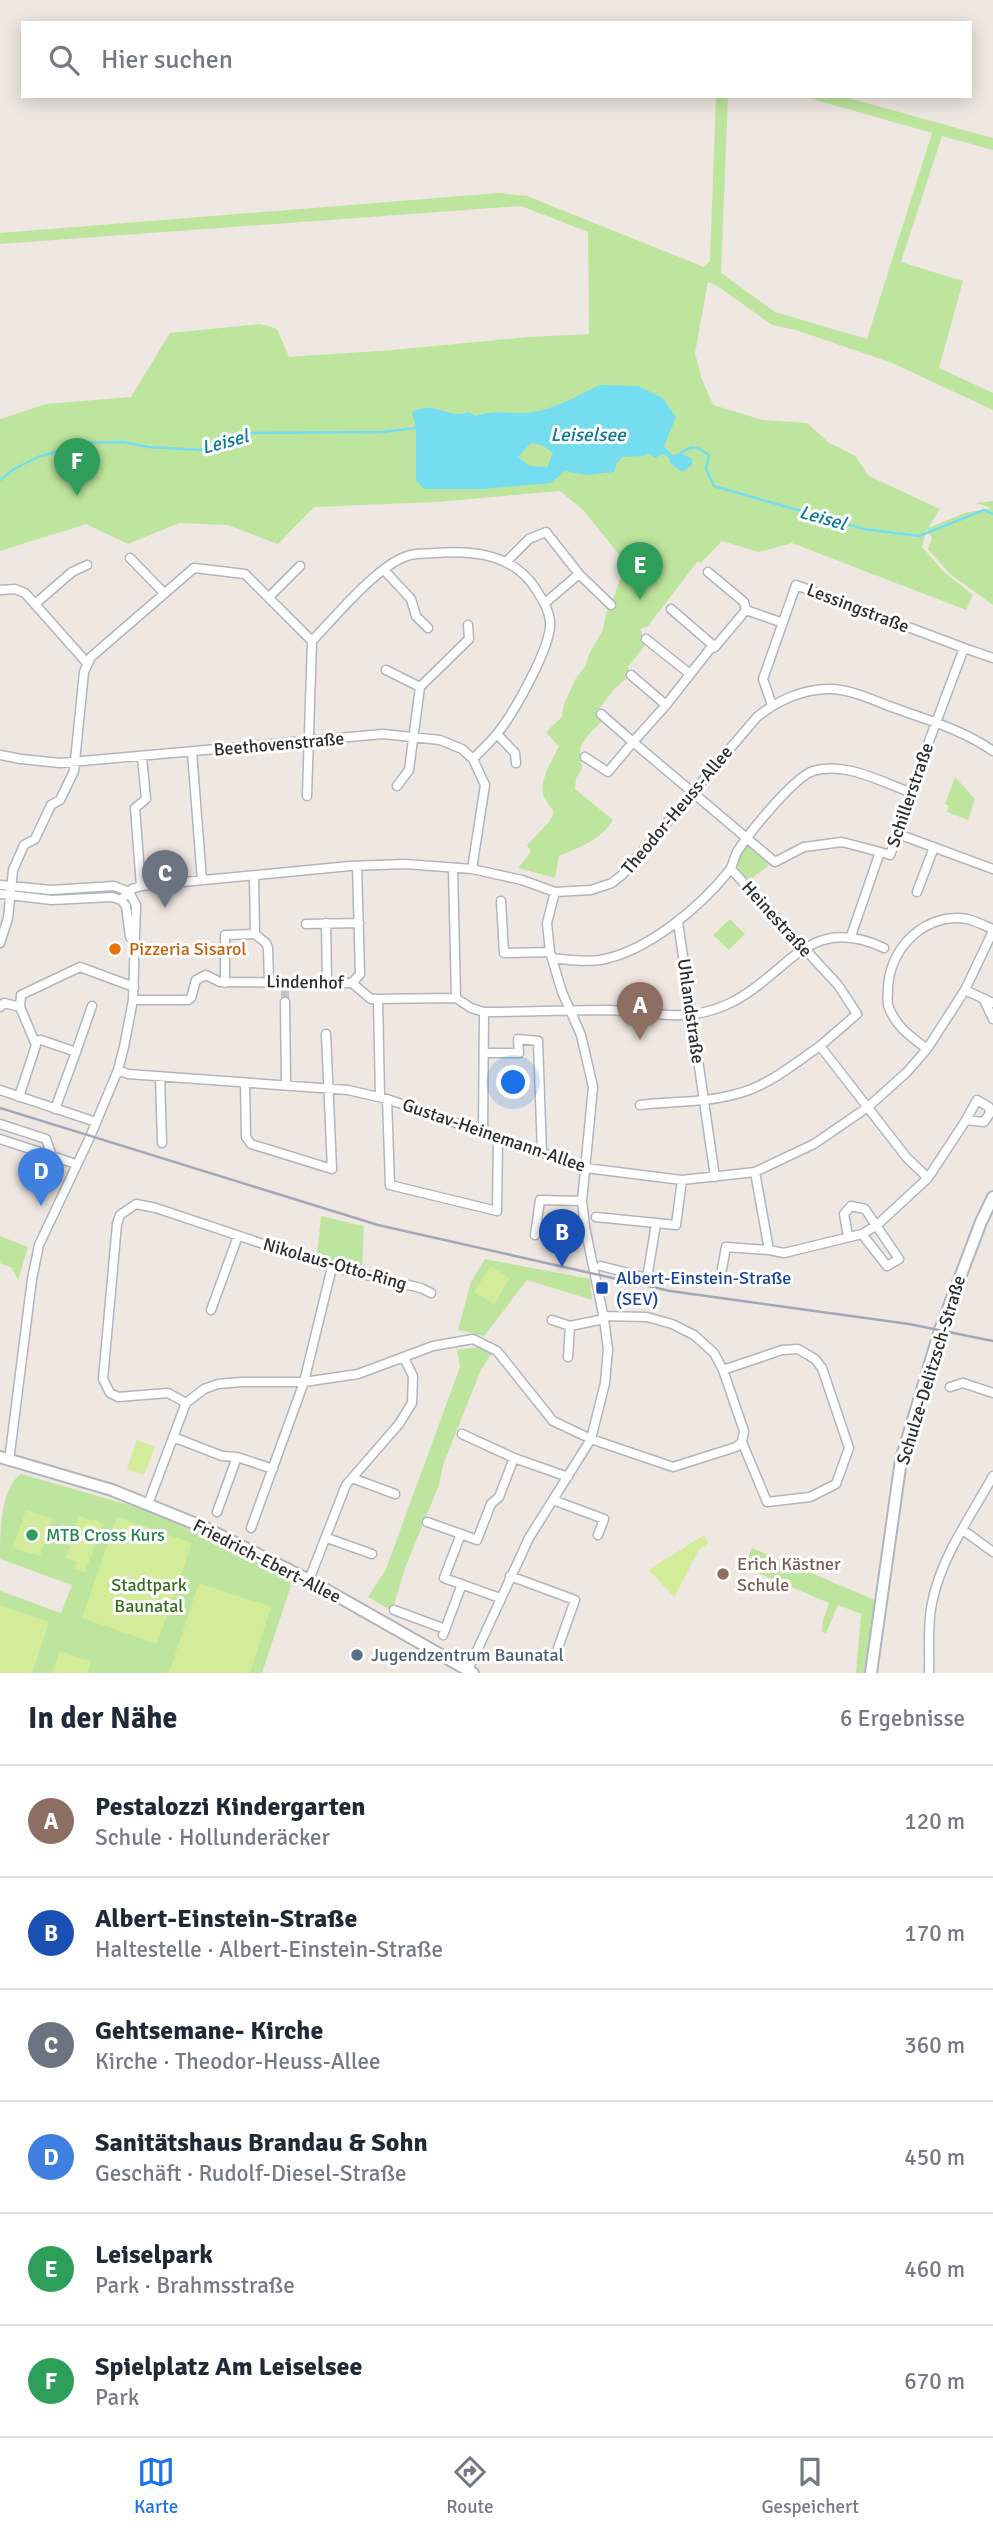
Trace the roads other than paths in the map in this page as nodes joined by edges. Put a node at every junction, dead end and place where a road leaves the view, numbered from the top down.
1 (130, 558) dead end
2 (507, 561) junction
3 (87, 565) dead end
4 (300, 566) dead end
5 (384, 570) junction
6 (708, 572) dead end
7 (579, 574) junction
8 (0, 590) edge
9 (164, 593) junction
10 (268, 597) junction
11 (545, 603) junction
12 (35, 604) junction
13 (611, 606) dead end
14 (671, 609) dead end
15 (746, 610) junction
16 (783, 623) junction
17 (468, 625) dead end
18 (428, 628) dead end
19 (646, 639) dead end
20 (312, 641) junction
21 (715, 647) junction
22 (964, 648) junction
23 (993, 658) edge
24 (87, 663) junction
25 (386, 670) dead end
26 (690, 674) junction
27 (631, 675) dead end
28 (419, 687) junction
29 (666, 705) junction
30 (772, 705) junction
31 (601, 714) dead end
32 (935, 723) junction
33 (497, 734) junction
34 (415, 736) junction
35 (307, 740) junction
36 (633, 742) junction
37 (993, 751) edge
38 (192, 752) junction
39 (0, 755) edge
40 (142, 757) junction
41 (585, 757) dead end
42 (473, 758) junction
43 (75, 762) junction
44 (516, 763) dead end
45 (397, 786) dead end
46 (910, 792) junction
47 (692, 793) junction
48 (307, 796) dead end
49 (898, 834) junction
50 (747, 840) junction
51 (934, 847) junction
52 (880, 852) junction
53 (358, 866) junction
54 (453, 868) junction
55 (472, 869) junction
56 (731, 869) junction
57 (993, 869) edge
58 (254, 876) junction
59 (202, 880) junction
60 (0, 885) edge
61 (141, 886) junction
62 (918, 891) dead end
63 (11, 892) junction
64 (129, 892) junction
65 (555, 892) junction
66 (0, 894) edge
67 (121, 900) junction
68 (501, 901) dead end
69 (678, 922) junction
70 (306, 923) dead end
71 (326, 923) junction
72 (359, 923) junction
73 (993, 930) edge
74 (255, 934) junction
75 (851, 936) junction
76 (0, 943) edge
77 (133, 945) junction
78 (884, 948) dead end
79 (803, 949) junction
80 (551, 955) junction
81 (327, 981) junction
82 (225, 982) junction
83 (269, 982) junction
84 (352, 982) junction
85 (134, 987) junction
86 (965, 990) junction
87 (456, 998) junction
88 (378, 999) junction
89 (133, 1000) junction
90 (988, 1001) edge
91 (285, 1002) tunnel mouth
92 (92, 1006) dead end
93 (0, 1007) edge
94 (21, 1009) junction
95 (484, 1012) junction
96 (570, 1012) junction
97 (691, 1016) junction
98 (993, 1019) edge
99 (327, 1034) dead end
100 (35, 1041) junction
101 (820, 1046) junction
102 (927, 1049) junction
103 (76, 1052) junction
104 (484, 1053) junction
105 (118, 1070) junction
106 (160, 1076) junction
107 (245, 1083) junction
108 (286, 1085) junction
109 (328, 1088) junction
110 (0, 1090) edge
111 (19, 1097) junction
112 (383, 1098) junction
113 (703, 1100) junction
114 (639, 1105) dead end
115 (868, 1107) junction
116 (55, 1108) junction
117 (966, 1120) dead end
118 (96, 1122) junction
119 (0, 1125) edge
120 (483, 1132) junction
121 (498, 1138) junction
122 (0, 1139) edge
123 (162, 1143) dead end
124 (542, 1153) junction
125 (52, 1156) junction
126 (76, 1164) junction
127 (586, 1168) junction
128 (755, 1172) junction
129 (715, 1177) junction
130 (928, 1178) junction
131 (682, 1180) junction
132 (993, 1197) edge
133 (582, 1200) junction
134 (596, 1217) dead end
135 (656, 1224) junction
136 (877, 1225) junction
137 (862, 1234) junction
138 (535, 1235) dead end
139 (238, 1236) junction
140 (848, 1236) junction
141 (769, 1250) junction
142 (601, 1266) dead end
143 (332, 1267) junction
144 (722, 1269) dead end
145 (431, 1293) dead end
146 (211, 1310) dead end
147 (604, 1318) junction
148 (552, 1320) dead end
149 (570, 1326) junction
150 (404, 1357) junction
151 (568, 1357) dead end
152 (723, 1370) junction
153 (304, 1382) junction
154 (950, 1387) dead end
155 (993, 1393) edge
156 (186, 1403) junction
157 (462, 1434) dead end
158 (173, 1437) junction
159 (591, 1439) junction
160 (742, 1442) junction
161 (237, 1457) junction
162 (514, 1458) junction
163 (3, 1460) edge
164 (273, 1469) junction
165 (993, 1476) edge
166 (568, 1477) junction
167 (352, 1478) junction
168 (395, 1494) dead end
169 (553, 1500) junction
170 (148, 1504) junction
171 (217, 1512) dead end
172 (428, 1522) dead end
173 (251, 1528) dead end
174 (963, 1530) junction
175 (461, 1534) junction
176 (598, 1535) dead end
177 (327, 1538) junction
178 (993, 1552) edge
179 (372, 1554) dead end
180 (510, 1576) junction
181 (309, 1580) junction
182 (462, 1584) junction
183 (500, 1598) junction
184 (394, 1610) dead end
185 (558, 1648) dead end
186 (471, 1672) edge
187 (871, 1673) edge
188 (929, 1673) edge

1 - 9 street
2 - 5 street
2 - 7 street
2 - 11 street
3 - 12 street
4 - 10 street
5 - 18 street
5 - 20 street
6 - 15 street
7 - 11 street
7 - 13 street
8 - 12 street
9 - 10 street
9 - 24 street
10 - 20 street
11 - 33 street
12 - 24 street
14 - 21 street
15 - 16 street
15 - 21 street
16 - 22 street, Lessingstraße
16 - 30 street, Lessingstraße
17 - 28 street
19 - 26 street
20 - 35 street
21 - 26 street
22 - 23 street
22 - 32 street
24 - 43 street
25 - 28 street
26 - 29 street
27 - 29 street
28 - 34 street
29 - 36 street
30 - 32 street, Theodor-Heuss-Allee
30 - 47 street, Theodor-Heuss-Allee
31 - 36 street
32 - 37 street, Theodor-Heuss-Allee
32 - 46 street, Schillerstraße
33 - 42 street
33 - 44 street
34 - 35 street, Beethovenstraße
34 - 42 street, Beethovenstraße
34 - 45 street
35 - 38 street, Beethovenstraße
35 - 48 street
36 - 41 street
36 - 47 street
38 - 40 street, Beethovenstraße
38 - 59 street
39 - 43 street, Beethovenstraße
40 - 43 street, Beethovenstraße
40 - 61 street
42 - 55 street
43 - 63 street
46 - 49 street, Schillerstraße
46 - 50 street, Heinestraße
47 - 50 street
47 - 65 street, Theodor-Heuss-Allee
49 - 51 street
49 - 52 street, Schillerstraße
50 - 52 street
50 - 56 street, Heinestraße
51 - 57 street
51 - 62 street
52 - 75 street, Schillerstraße
53 - 54 street, Theodor-Heuss-Allee
53 - 58 street, Theodor-Heuss-Allee
53 - 72 street
54 - 55 street, Theodor-Heuss-Allee
54 - 87 street
55 - 65 street, Theodor-Heuss-Allee
56 - 69 street
56 - 79 street, Heinestraße
58 - 59 street, Theodor-Heuss-Allee
58 - 74 street
59 - 61 street, Theodor-Heuss-Allee
60 - 63 street
61 - 64 street, Theodor-Heuss-Allee
63 - 64 street
63 - 66 street
63 - 67 street
63 - 76 street
64 - 67 street, Theodor-Heuss-Allee
64 - 77 street
65 - 80 street
67 - 77 street
68 - 80 street
69 - 80 street
69 - 97 street, Uhlandstraße
70 - 71 street
71 - 72 street
71 - 81 street
72 - 84 street
73 - 86 street
73 - 102 street
74 - 82 street
74 - 83 street
75 - 78 street
75 - 79 street
77 - 85 street
79 - 97 street
79 - 101 street, Heinestraße
80 - 96 street
81 - 83 street, Lindenhof
81 - 84 street, Lindenhof
82 - 83 street, Lindenhof
82 - 89 street, Lindenhof
84 - 88 street, Lindenhof
85 - 89 street
85 - 94 street
86 - 90 street
86 - 102 street, Gustav-Heinemann-Allee
87 - 88 street
87 - 95 street
88 - 112 street
89 - 105 street
90 - 98 street
91 - 108 street
92 - 103 street
93 - 94 street
94 - 100 street
95 - 96 street
95 - 104 street
96 - 97 street
96 - 127 street
97 - 113 street, Uhlandstraße
99 - 109 street
100 - 103 street
100 - 111 street
101 - 113 street, Heinestraße
101 - 115 street
102 - 115 street, Gustav-Heinemann-Allee
103 - 116 street
104 - 120 street
104 - 124 street
105 - 106 street, Gustav-Heinemann-Allee
105 - 118 street
106 - 107 street, Gustav-Heinemann-Allee
106 - 123 street
107 - 108 street, Gustav-Heinemann-Allee
107 - 109 street
108 - 109 street, Gustav-Heinemann-Allee
109 - 112 street, Gustav-Heinemann-Allee
110 - 111 street
111 - 116 street
112 - 120 street, Gustav-Heinemann-Allee
112 - 121 street
113 - 114 street
113 - 129 street, Uhlandstraße
115 - 128 street, Gustav-Heinemann-Allee
115 - 130 street
116 - 118 street
117 - 130 street
118 - 126 street
119 - 125 street
120 - 121 street, Gustav-Heinemann-Allee
121 - 124 street, Gustav-Heinemann-Allee
122 - 125 street
124 - 127 street, Gustav-Heinemann-Allee
125 - 126 street
126 - 163 street
127 - 131 street, Gustav-Heinemann-Allee
127 - 133 street
128 - 129 street, Gustav-Heinemann-Allee
128 - 141 street
129 - 131 street, Gustav-Heinemann-Allee
130 - 136 street
131 - 135 street
132 - 187 street, Schulze-Delitzsch-Straße
133 - 138 street
133 - 147 street
134 - 135 street
135 - 142 street
136 - 137 street
136 - 137 street
136 - 140 street
137 - 140 street
139 - 143 street, Nikolaus-Otto-Ring
139 - 146 street
139 - 156 street, Nikolaus-Otto-Ring
140 - 141 street
141 - 144 street
143 - 145 street, Nikolaus-Otto-Ring
143 - 153 street
147 - 149 street
147 - 152 street
147 - 159 street
148 - 149 street
149 - 151 street
150 - 153 street
150 - 159 street
150 - 167 street
152 - 160 street
152 - 160 street
153 - 156 street
153 - 164 street
154 - 155 street
156 - 158 street
157 - 162 street
158 - 161 street
158 - 170 street
159 - 160 street
159 - 166 street
161 - 164 street
161 - 171 street
162 - 166 street
162 - 175 street
163 - 170 street, Friedrich-Ebert-Allee
164 - 173 street
165 - 174 street
166 - 169 street
167 - 168 street
167 - 177 street
169 - 176 street
169 - 180 street
170 - 181 street, Friedrich-Ebert-Allee
172 - 175 street
174 - 178 street
174 - 188 street
175 - 182 street
177 - 179 street
177 - 181 street
180 - 183 street
180 - 185 street
181 - 186 street, Friedrich-Ebert-Allee
182 - 183 street
182 - 184 street
183 - 186 street

